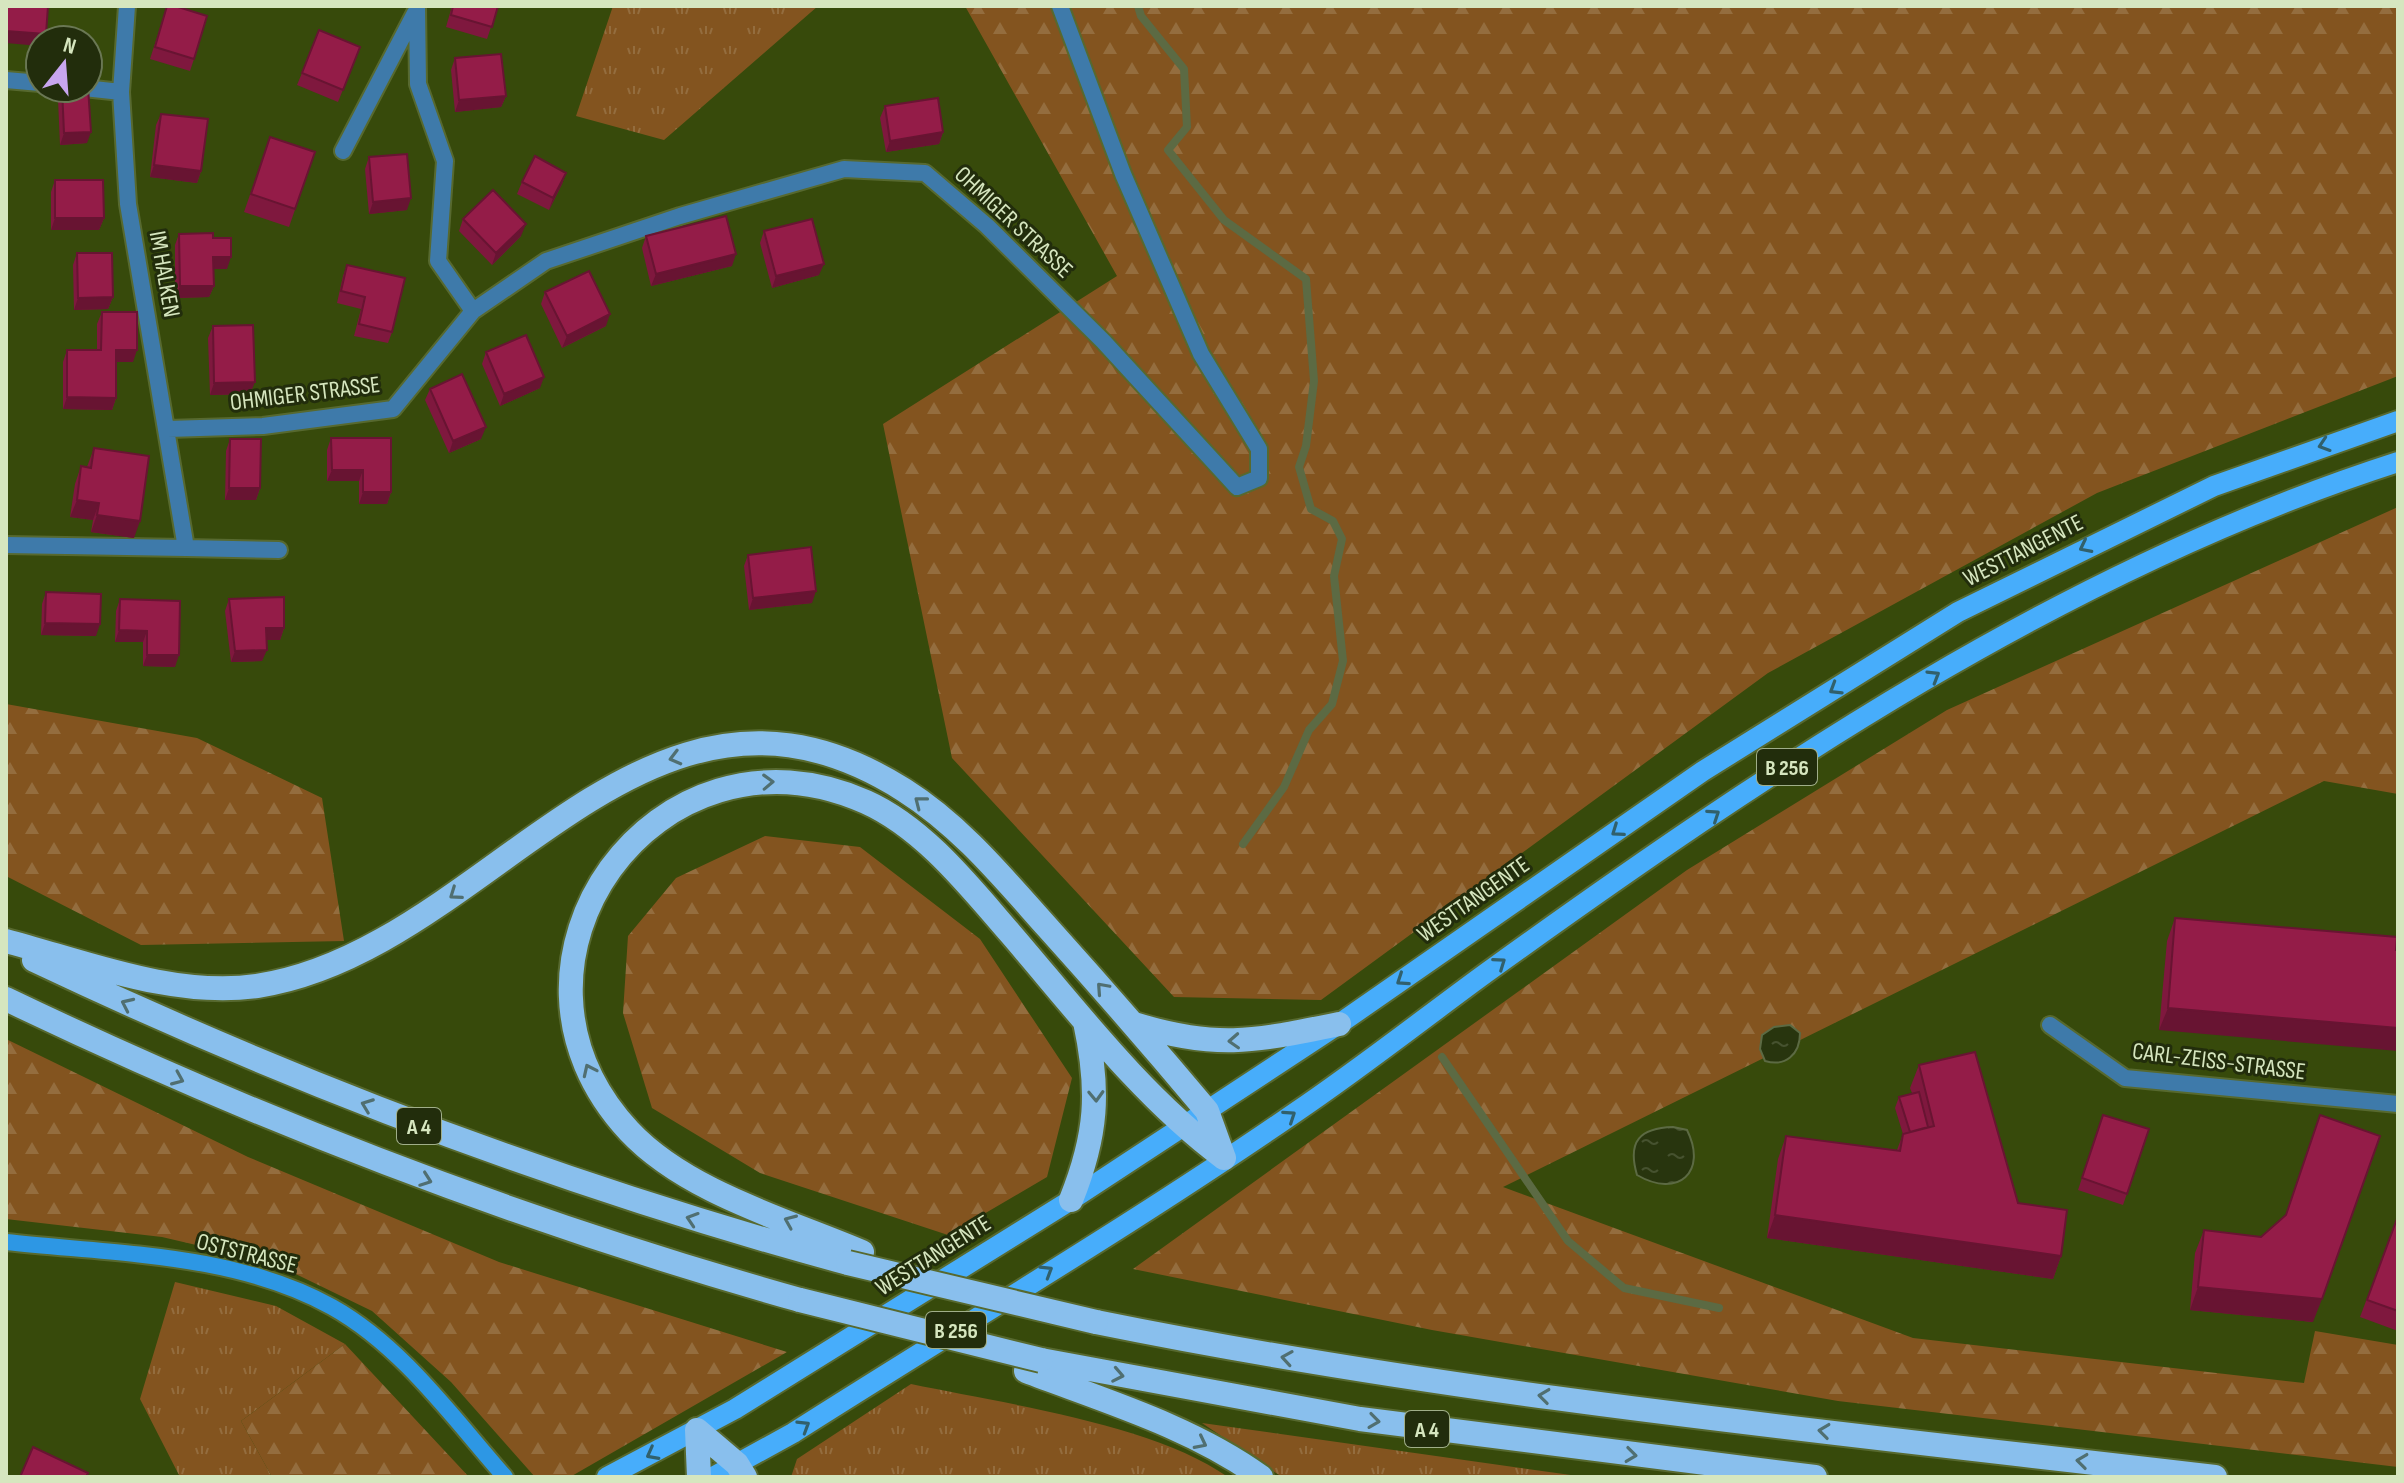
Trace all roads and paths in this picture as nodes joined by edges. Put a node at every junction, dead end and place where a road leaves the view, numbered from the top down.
1 (127, 6) edge
2 (1060, 6) edge
3 (416, 9) edge
4 (104, 90) edge
5 (121, 92) junction
6 (343, 151) dead end
7 (473, 311) junction
8 (2398, 421) edge
9 (168, 429) junction
10 (2398, 462) edge
11 (6, 545) edge
12 (186, 548) junction
13 (279, 550) dead end
14 (6, 944) edge
15 (6, 999) edge
16 (1084, 1020) junction
17 (1134, 1024) junction
18 (1339, 1024) junction
19 (2050, 1025) dead end
20 (2398, 1104) edge
21 (1207, 1111) junction
22 (1183, 1127) junction
23 (1224, 1158) junction
24 (1071, 1200) junction
25 (6, 1242) edge
26 (855, 1257) junction
27 (1034, 1365) junction
28 (697, 1430) junction
29 (741, 1471) edge
30 (505, 1477) edge
31 (607, 1477) edge
32 (699, 1477) edge
33 (713, 1477) edge
34 (1261, 1477) edge
35 (1815, 1477) edge
36 (2215, 1477) edge

1 - 5 street, IM HALKEN
2 - 7 street, OHMIGER STRASSE
3 - 6 street
3 - 7 street
4 - 5 street
5 - 9 street, IM HALKEN
7 - 9 street, OHMIGER STRASSE
8 -> 18 main road, WESTTANGENTE / B 256
9 - 12 street, IM HALKEN
23 -> 10 main road, B 256
11 - 12 street
12 - 13 street
17 -> 14 highway
26 -> 14 highway, A 4
15 -> 27 highway, A 4, bridge
16 - 22 highway
16 -> 24 highway
26 -> 16 highway
18 -> 17 highway
17 - 21 highway
18 - 21 main road, WESTTANGENTE / B 256
19 - 20 street, CARL-ZEISS-STRASSE
21 - 22 main road, WESTTANGENTE / B 256
21 - 23 highway
22 - 23 highway
22 - 24 main road, WESTTANGENTE / B 256
29 -> 23 main road, B 256
24 - 28 main road, WESTTANGENTE / B 256
25 - 30 street, OSTSTRASSE
36 -> 26 highway, A 4, bridge
27 -> 34 highway
27 -> 35 highway, A 4
28 - 29 highway
28 -> 31 main road, WESTTANGENTE
28 - 32 highway
29 - 33 main road

